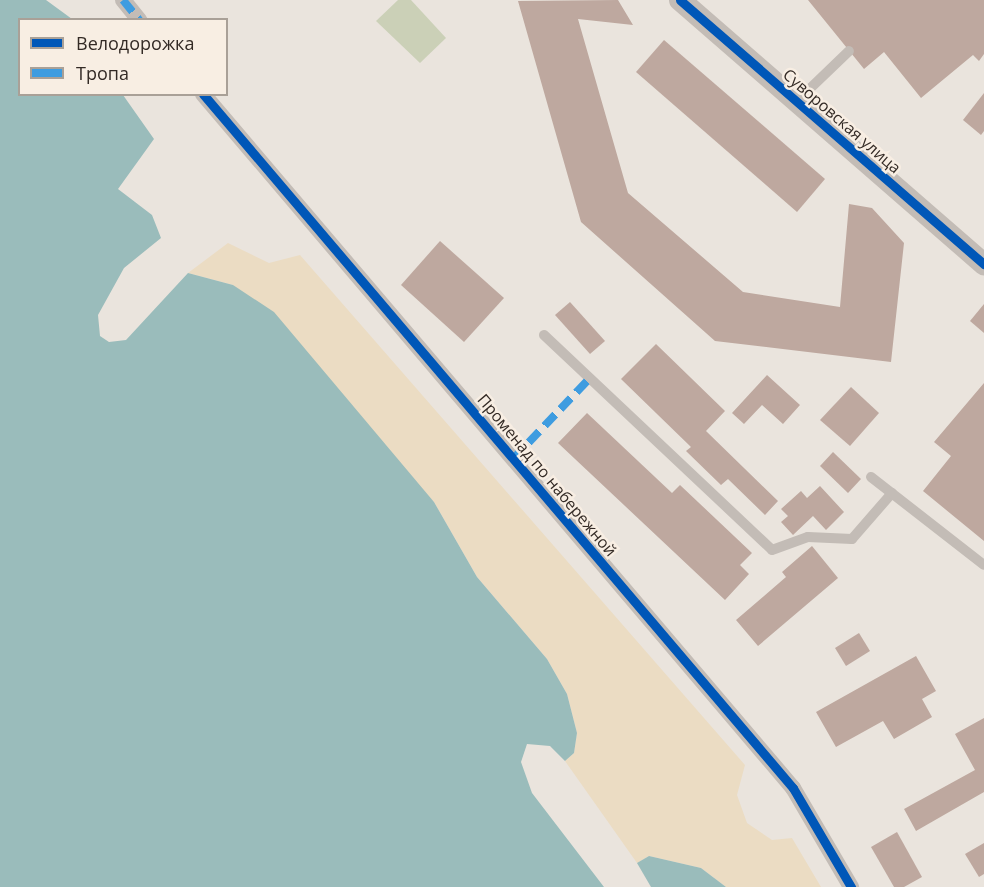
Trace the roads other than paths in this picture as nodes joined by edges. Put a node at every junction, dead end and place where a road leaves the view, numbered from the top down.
1 (123, 0) edge
2 (681, 0) edge
3 (138, 18) edge
4 (849, 51) dead end
5 (205, 96) edge
6 (797, 101) junction
7 (984, 264) edge
8 (544, 335) dead end
9 (871, 477) dead end
10 (892, 493) junction
11 (984, 565) edge
12 (851, 887) edge

1 - 3 street
2 - 6 street, Суворовская улица
4 - 6 lane
5 - 12 street, Променад по набережной
6 - 7 street, Суворовская улица
8 - 10 lane
9 - 10 lane
10 - 11 lane

